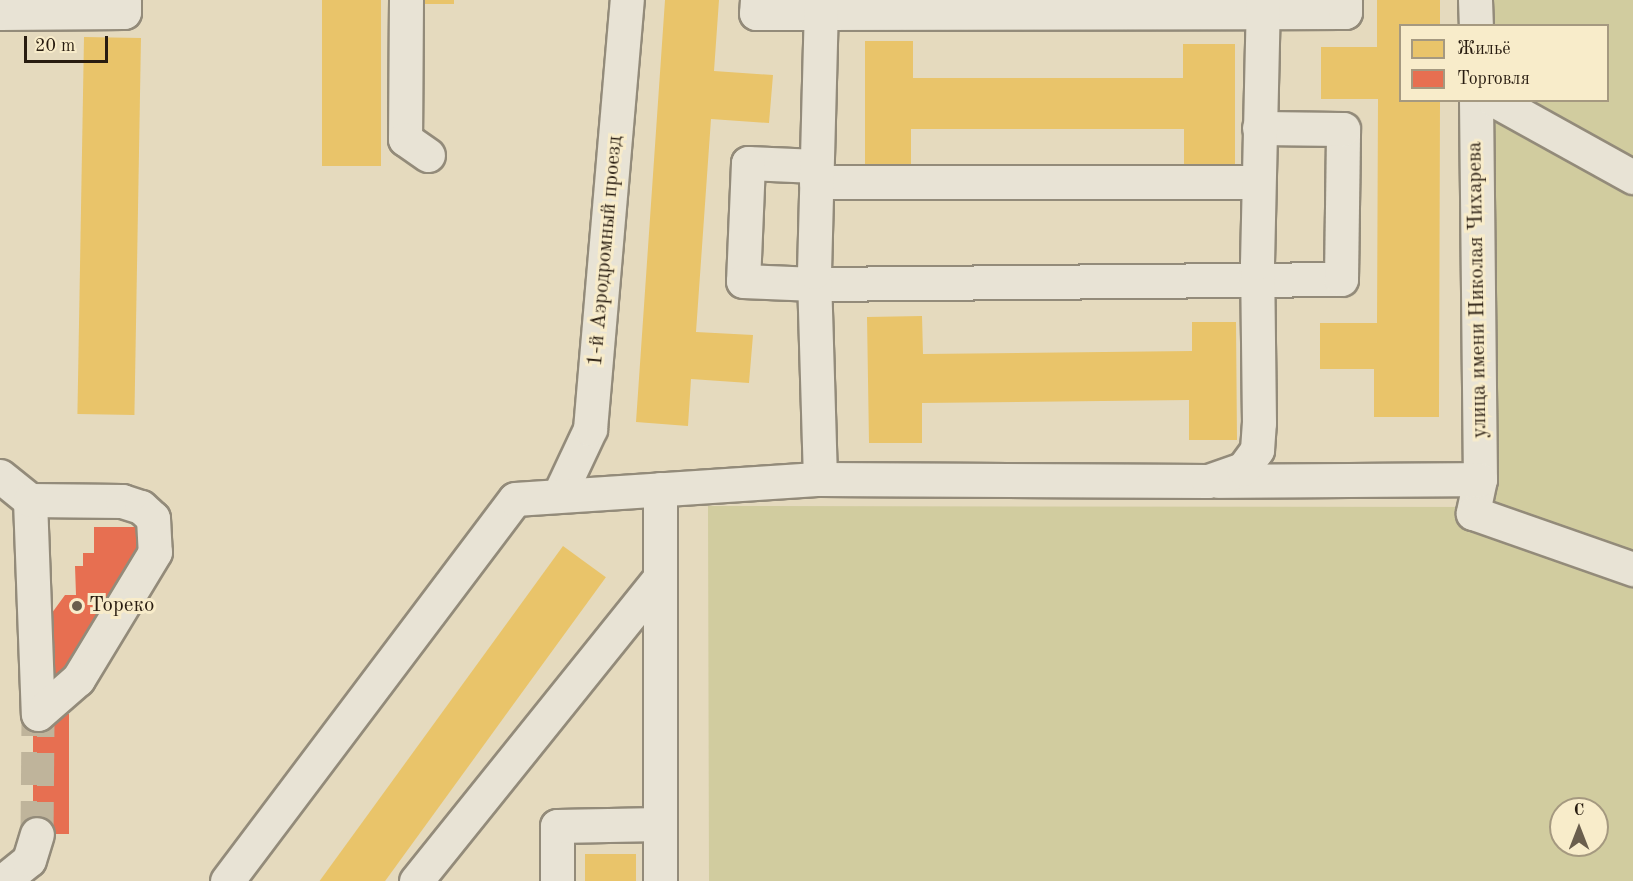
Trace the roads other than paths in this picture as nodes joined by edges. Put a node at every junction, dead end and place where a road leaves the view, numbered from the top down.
1 (124, 0) edge
2 (406, 0) edge
3 (627, 0) edge
4 (757, 0) edge
5 (1345, 0) edge
6 (1476, 0) edge
7 (1263, 5) edge
8 (820, 7) edge
9 (0, 13) edge
10 (1476, 24) edge
11 (1476, 102) edge
12 (1498, 102) edge
13 (1259, 128) junction
14 (428, 155) dead end
15 (816, 174) junction
16 (1633, 177) edge
17 (1258, 182) junction
18 (1257, 279) junction
19 (815, 284) junction
20 (0, 476) edge
21 (820, 479) junction
22 (1480, 479) junction
23 (1208, 481) junction
24 (660, 489) junction
25 (559, 495) junction
26 (30, 500) junction
27 (1633, 569) edge
28 (660, 578) junction
29 (660, 824) junction
30 (38, 834) tunnel mouth
31 (3, 881) edge
32 (227, 881) edge
33 (416, 881) edge
34 (556, 881) edge
35 (660, 881) edge

1 - 9 lane
2 - 14 lane
3 - 25 lane, 1-й Аэродромный проезд
4 - 8 lane
5 - 7 lane
6 - 10 lane
7 - 8 lane
7 - 13 lane
8 - 15 lane
11 - 22 lane, улица имени Николая Чихарева
12 - 16 lane
13 - 17 lane
13 - 18 lane
15 - 17 lane
15 - 19 lane
15 - 19 lane
17 - 18 lane
18 - 19 lane
18 - 23 lane
19 - 21 lane
20 - 26 lane
21 - 23 lane
21 - 24 lane
22 - 23 lane
22 - 27 lane, улица имени Николая Чихарева
24 - 25 lane
24 - 28 lane
25 - 32 lane
26 - 26 lane
28 - 29 lane
28 - 33 lane
29 - 34 lane
29 - 35 lane
30 - 31 lane

